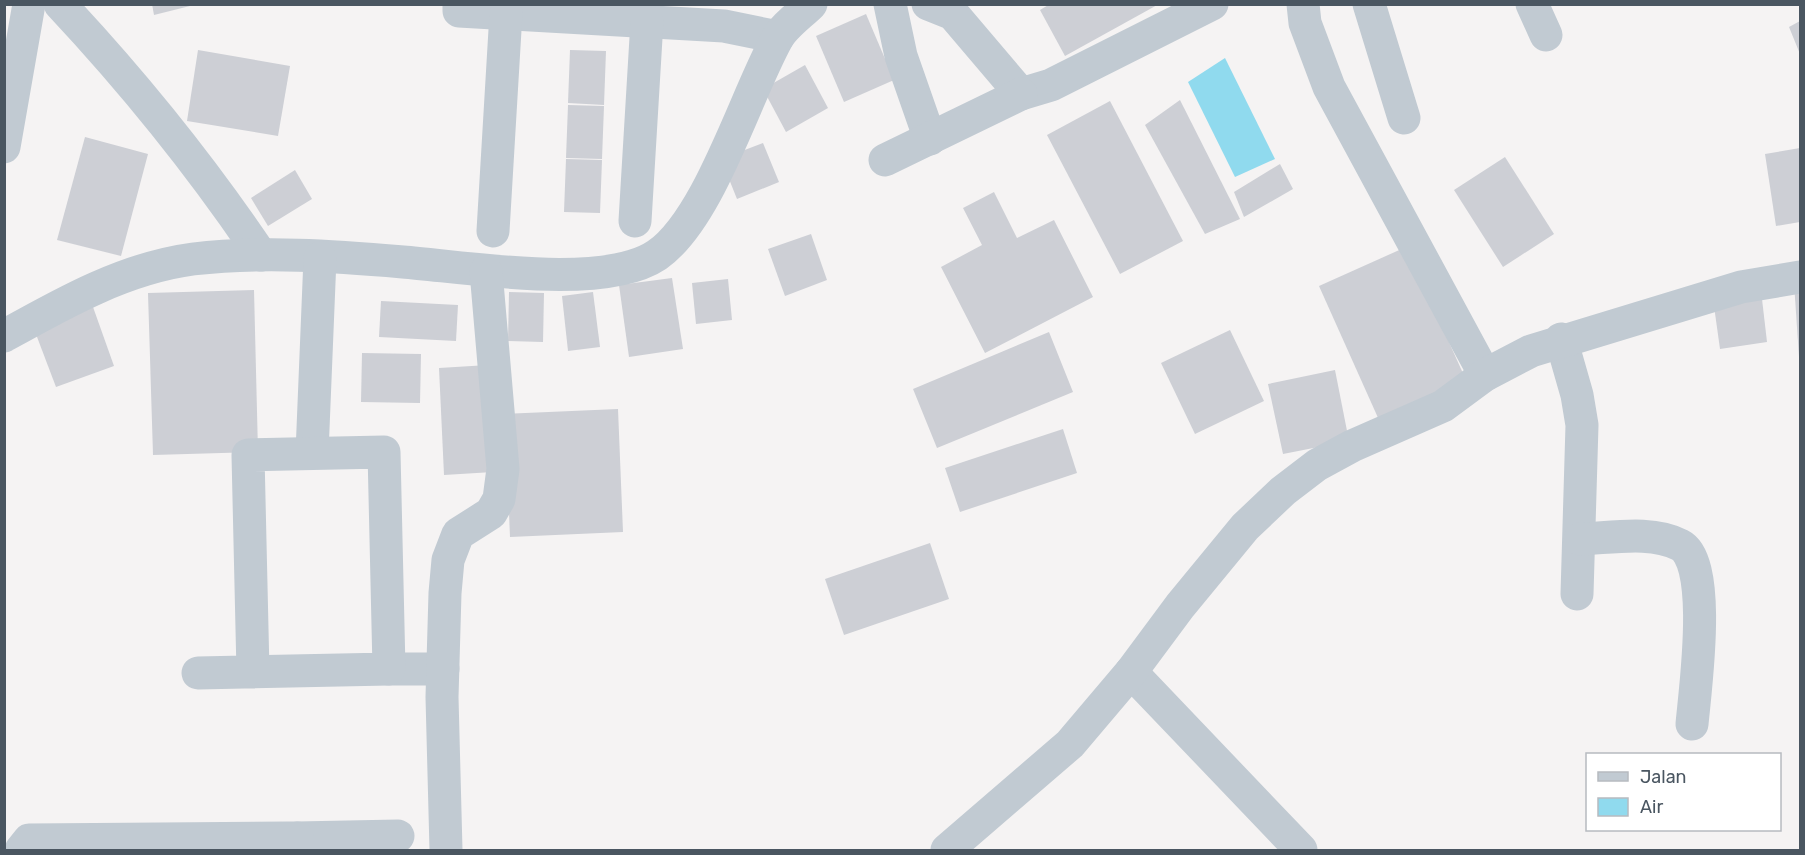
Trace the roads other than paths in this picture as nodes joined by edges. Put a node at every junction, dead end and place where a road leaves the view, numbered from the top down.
1 (28, 4) edge
2 (60, 4) edge
3 (459, 4) edge
4 (811, 4) edge
5 (890, 4) edge
6 (928, 4) edge
7 (1212, 4) edge
8 (1303, 4) edge
9 (1369, 4) edge
10 (1532, 4) edge
11 (506, 13) junction
12 (647, 21) junction
13 (1545, 35) dead end
14 (778, 37) junction
15 (9, 88) edge
16 (1021, 94) junction
17 (1404, 118) dead end
18 (930, 139) junction
19 (4, 147) edge
20 (885, 160) dead end
21 (635, 220) dead end
22 (493, 231) dead end
23 (261, 255) junction
24 (320, 258) junction
25 (486, 271) junction
26 (1800, 277) edge
27 (4, 336) edge
28 (1561, 339) junction
29 (1485, 375) junction
30 (312, 453) junction
31 (1580, 539) junction
32 (1577, 594) dead end
33 (389, 669) junction
34 (443, 669) junction
35 (253, 672) junction
36 (1131, 672) junction
37 (198, 673) dead end
38 (1692, 724) dead end
39 (398, 836) dead end
40 (297, 844) edge
41 (21, 850) edge
42 (446, 850) edge
43 (947, 850) edge
44 (1301, 850) edge

1 - 15 street
2 - 23 street
3 - 11 street
4 - 14 street
5 - 18 street
6 - 16 street
7 - 16 street
8 - 29 street
9 - 17 street
10 - 13 street
11 - 12 street
11 - 22 street
12 - 14 street
12 - 21 street
14 - 25 street
15 - 19 street
16 - 18 street
18 - 20 street
23 - 24 street
23 - 27 street
24 - 25 street
24 - 30 street
25 - 34 street
26 - 28 street
28 - 29 street
28 - 31 street
29 - 36 street
30 - 33 street
30 - 35 street
31 - 32 street
31 - 38 street
33 - 34 street
33 - 35 street
34 - 42 street
35 - 37 street
36 - 43 street
36 - 44 street
39 - 40 street
40 - 41 street

